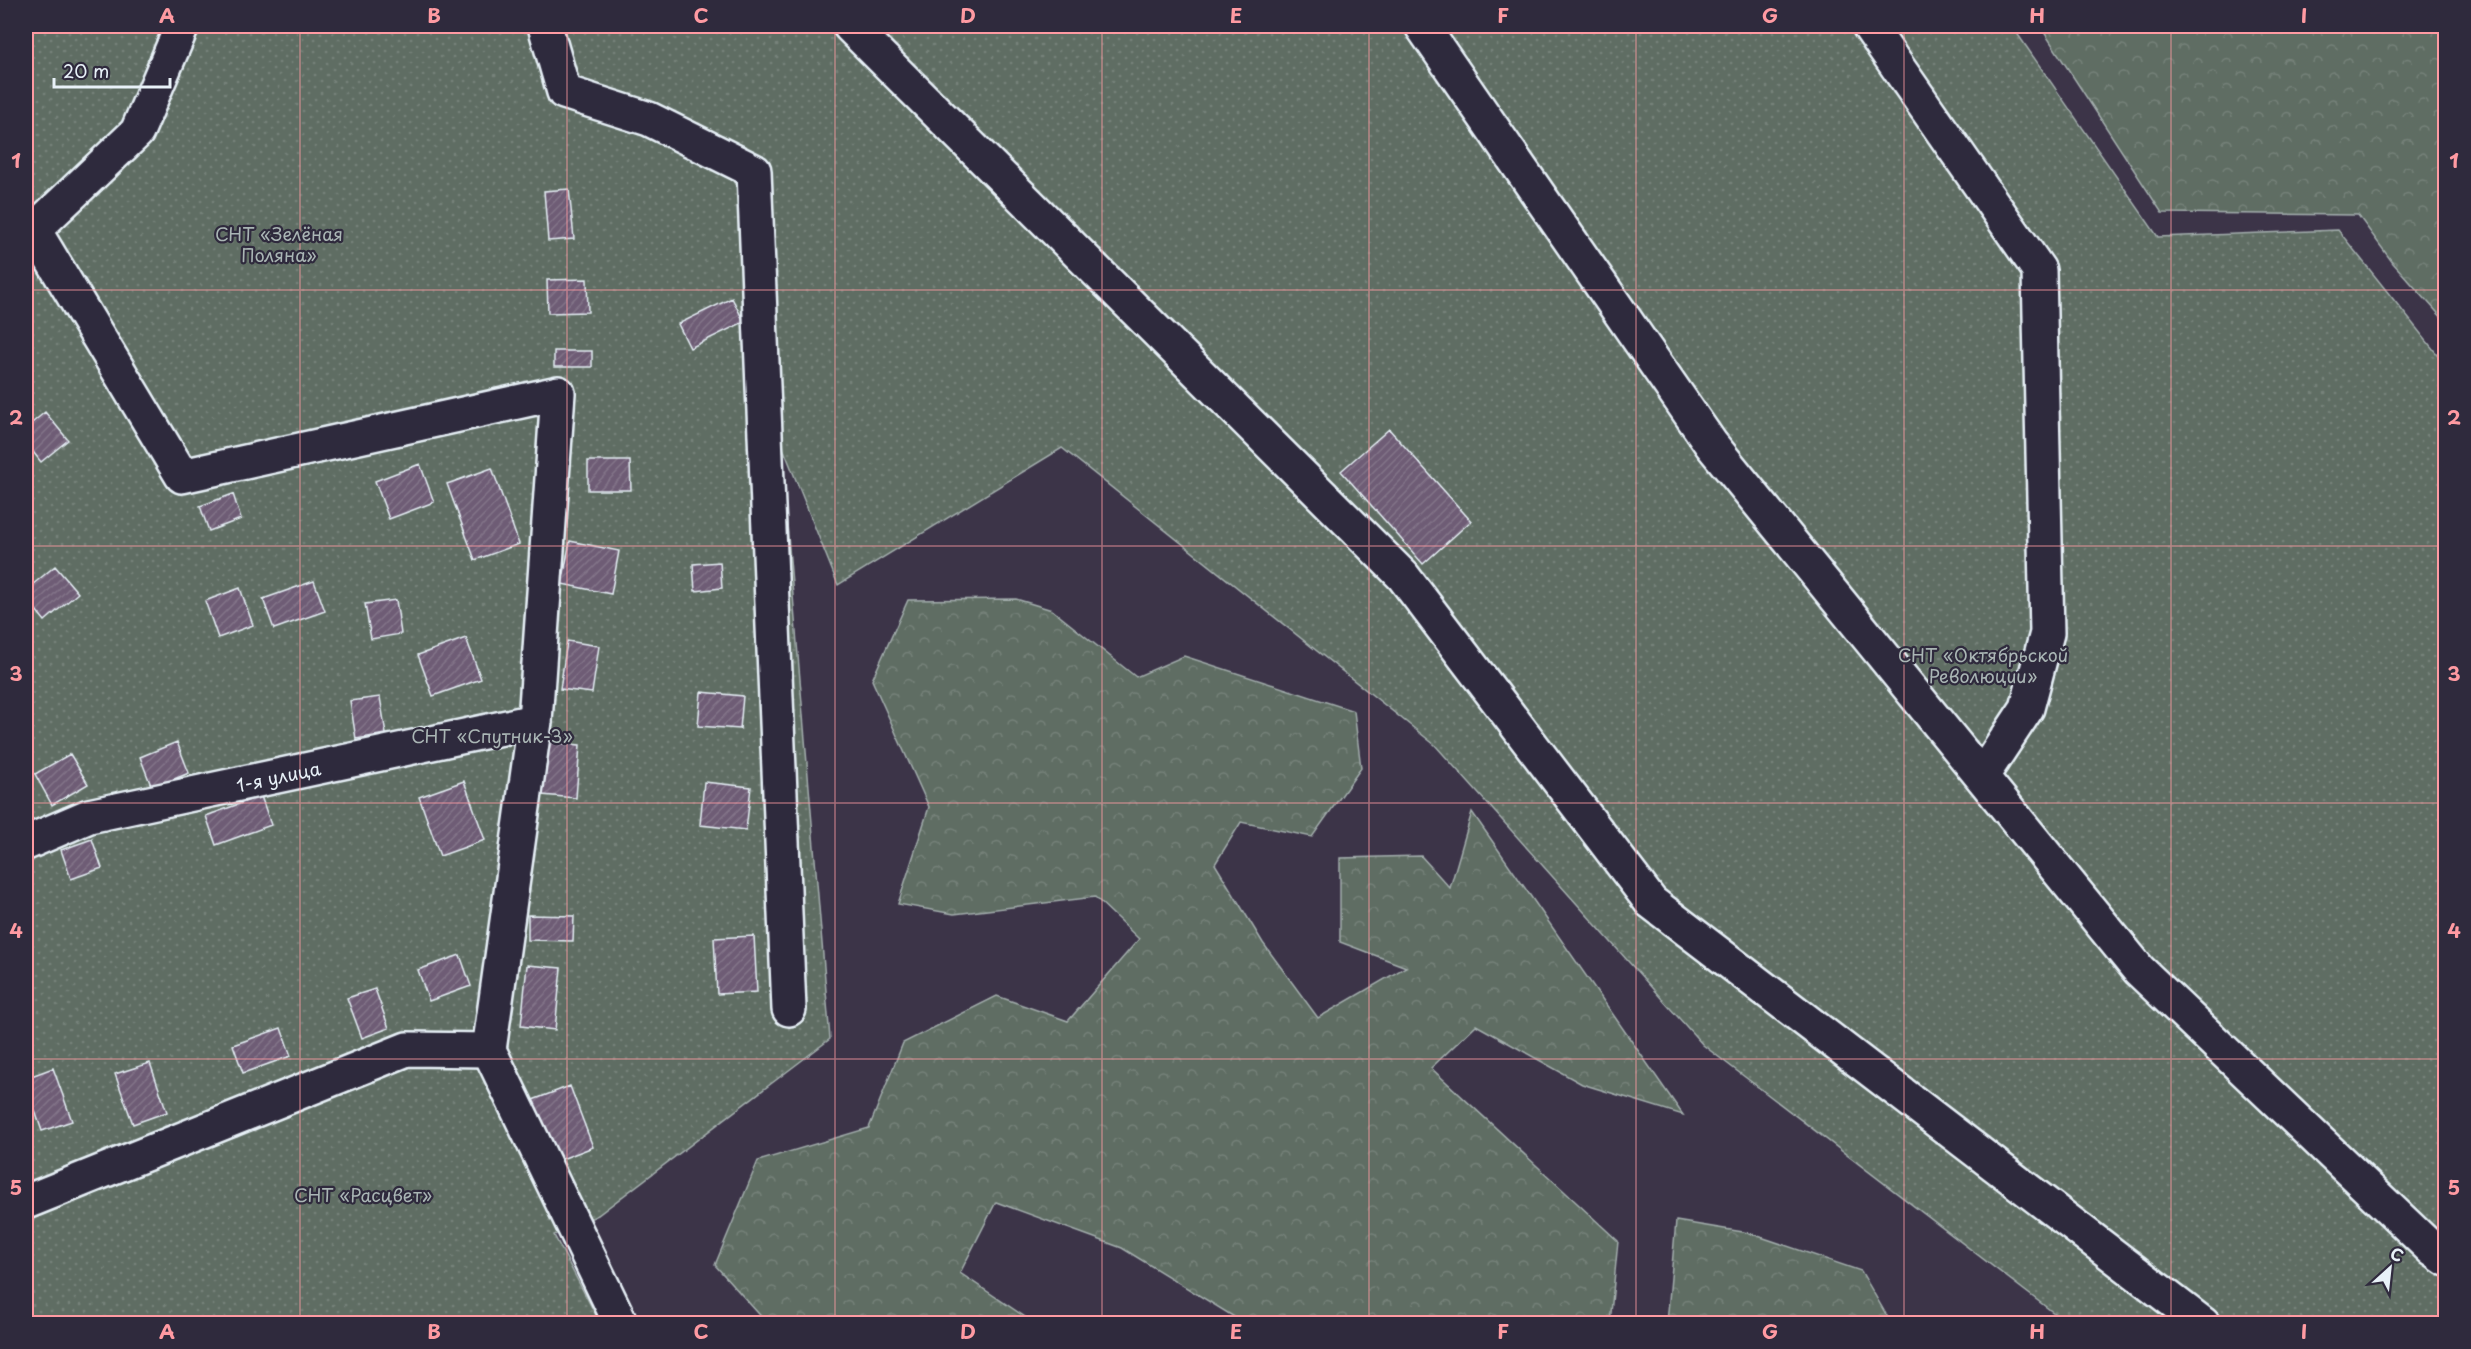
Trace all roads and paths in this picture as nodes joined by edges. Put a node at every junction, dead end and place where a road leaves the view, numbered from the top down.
1 (182, 26) edge
2 (545, 26) edge
3 (850, 26) edge
4 (1422, 26) edge
5 (1869, 26) edge
6 (30, 225) edge
7 (535, 721) junction
8 (1982, 776) junction
9 (26, 843) edge
10 (789, 1009) dead end
11 (489, 1050) junction
12 (26, 1202) edge
13 (2445, 1259) edge
14 (621, 1323) edge
15 (2203, 1323) edge

1 - 6 street
2 - 10 street
3 - 15 street
4 - 8 street
5 - 8 street
6 - 7 street
7 - 9 street, 1-я улица
7 - 11 street
8 - 13 street
11 - 12 street
11 - 14 street

